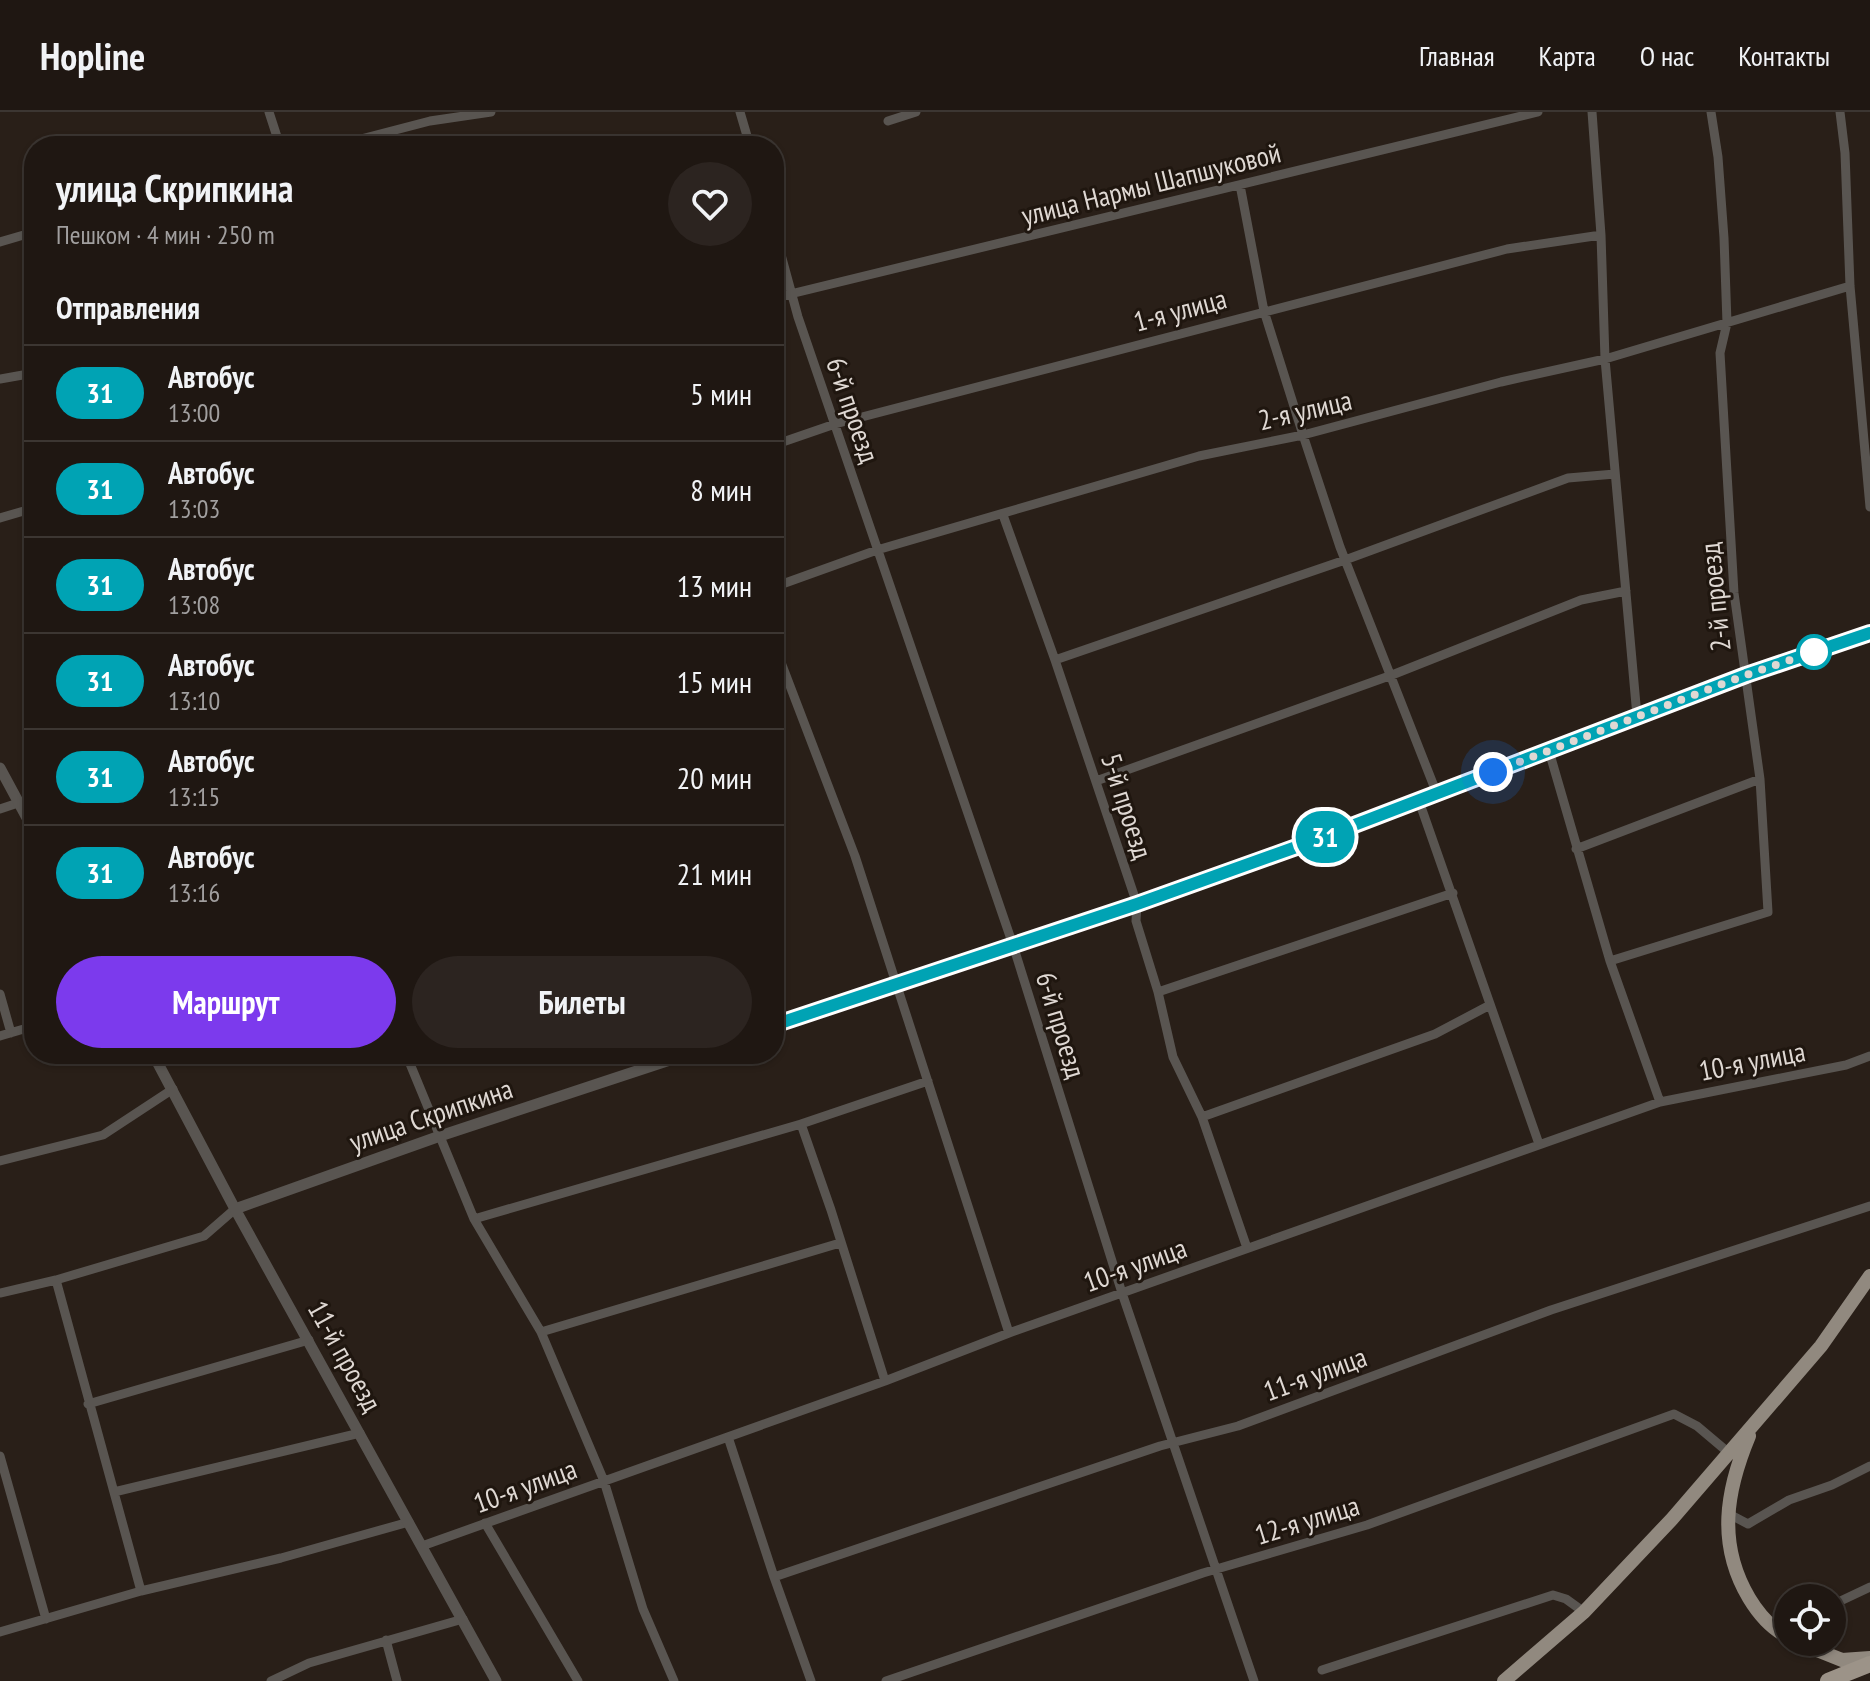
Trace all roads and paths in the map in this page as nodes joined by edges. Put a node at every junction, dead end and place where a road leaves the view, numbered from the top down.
1 (269, 112) edge
2 (491, 112) edge
3 (740, 112) edge
4 (916, 112) edge
5 (1538, 112) edge
6 (1592, 112) edge
7 (1711, 112) edge
8 (1840, 112) edge
9 (888, 121) dead end
10 (277, 136) edge
11 (372, 136) edge
12 (747, 136) edge
13 (1240, 185) junction
14 (24, 235) edge
15 (1601, 235) junction
16 (0, 242) edge
17 (784, 264) edge
18 (1850, 286) junction
19 (792, 292) junction
20 (784, 295) edge
21 (1264, 311) junction
22 (1727, 323) junction
23 (1605, 359) junction
24 (24, 375) edge
25 (0, 379) edge
26 (835, 424) junction
27 (1303, 435) junction
28 (784, 442) edge
29 (1615, 474) junction
30 (1870, 507) edge
31 (24, 511) edge
32 (1003, 515) junction
33 (0, 518) edge
34 (877, 550) junction
35 (1345, 560) junction
36 (784, 583) edge
37 (1626, 591) junction
38 (1870, 633) edge
39 (1055, 660) junction
40 (784, 670) edge
41 (1392, 675) junction
42 (1746, 675) junction
43 (1637, 716) junction
44 (1549, 751) junction
45 (0, 768) edge
46 (1760, 779) junction
47 (1096, 781) junction
48 (1437, 794) junction
49 (1419, 801) junction
50 (18, 803) junction
51 (0, 809) edge
52 (24, 814) edge
53 (1576, 849) junction
54 (1453, 893) junction
55 (1137, 904) junction
56 (1013, 945) junction
57 (1610, 961) junction
58 (897, 985) junction
59 (1158, 992) junction
60 (0, 994) edge
61 (1490, 1005) junction
62 (784, 1022) edge
63 (5, 1035) edge
64 (1870, 1056) edge
65 (159, 1064) edge
66 (410, 1064) edge
67 (658, 1064) edge
68 (928, 1081) junction
69 (173, 1089) junction
70 (1660, 1102) junction
71 (1202, 1117) junction
72 (801, 1124) junction
73 (440, 1136) junction
74 (1539, 1144) junction
75 (0, 1161) edge
76 (1870, 1206) edge
77 (235, 1209) junction
78 (474, 1219) junction
79 (840, 1243) junction
80 (1247, 1248) junction
81 (1870, 1276) edge
82 (56, 1280) junction
83 (0, 1293) edge
84 (1122, 1293) junction
85 (541, 1332) junction
86 (1009, 1333) junction
87 (309, 1340) junction
88 (885, 1381) junction
89 (88, 1404) junction
90 (1752, 1428) junction
91 (360, 1433) junction
92 (728, 1437) junction
93 (1174, 1443) junction
94 (1729, 1453) junction
95 (0, 1456) edge
96 (1870, 1466) edge
97 (604, 1481) junction
98 (114, 1492) junction
99 (1729, 1514) junction
100 (409, 1522) junction
101 (485, 1523) junction
102 (422, 1546) junction
103 (1217, 1570) junction
104 (774, 1577) junction
105 (1870, 1587) edge
106 (141, 1591) junction
107 (1846, 1598) edge
108 (1584, 1612) junction
109 (46, 1619) junction
110 (463, 1619) junction
111 (1774, 1626) edge
112 (0, 1632) edge
113 (386, 1640) junction
114 (1832, 1656) edge
115 (1870, 1661) edge
116 (1322, 1670) dead end
117 (271, 1681) edge
118 (397, 1681) edge
119 (496, 1681) edge
120 (578, 1681) edge
121 (674, 1681) edge
122 (811, 1681) edge
123 (886, 1681) edge
124 (1254, 1681) edge
125 (1504, 1681) edge
126 (1828, 1681) edge

1 - 10 street
2 - 11 street
3 - 12 street
4 - 9 street
5 - 13 street, улица Нармы Шапшуковой
6 - 15 street
7 - 22 street, 2-й проезд
8 - 18 street
13 - 19 street, улица Нармы Шапшуковой
13 - 21 street
14 - 16 street
15 - 21 street, 1-я улица
15 - 23 street
17 - 19 street, 6-й проезд
18 - 22 street, 2-я улица
18 - 30 street
19 - 20 street, улица Нармы Шапшуковой
19 - 26 street, 6-й проезд
21 - 26 street, 1-я улица
21 - 27 street
22 - 23 street, 2-я улица
22 - 42 street, 2-й проезд
23 - 27 street, 2-я улица
23 - 29 street
24 - 25 street
26 - 28 street, 1-я улица
26 - 34 street, 6-й проезд
27 - 32 street, 2-я улица
27 - 35 street
29 - 35 street
29 - 37 street
31 - 33 street
32 - 34 street, 2-я улица
32 - 39 street, 5-й проезд
34 - 36 street, 2-я улица
34 - 56 street, 6-й проезд
35 - 39 street
35 - 41 street
37 - 41 street
37 - 43 street
38 - 42 street
39 - 47 street, 5-й проезд
40 - 58 street
41 - 47 street
41 - 48 street
42 - 43 street
42 - 46 street, 2-й проезд
43 - 44 street
44 - 48 street
44 - 53 street
45 - 50 street
46 - 53 street
46 - 57 street, 2-й проезд
47 - 55 street, 5-й проезд
48 - 49 street
49 - 54 street
49 - 55 street
50 - 51 street
50 - 52 street
53 - 57 street
54 - 59 street
54 - 61 street
55 - 56 street
55 - 59 street, 5-й проезд
56 - 58 street
56 - 84 street, 6-й проезд
57 - 70 street
58 - 62 street
58 - 68 street
59 - 71 street, 5-й проезд
60 - 63 street
61 - 71 street
61 - 74 street
64 - 70 street, 10-я улица
65 - 69 street, 11-й проезд
66 - 73 street
67 - 73 street, улица Скрипкина
68 - 72 street
68 - 86 street
69 - 75 street
69 - 77 street, 11-й проезд
70 - 74 street, 10-я улица
71 - 80 street, 5-й проезд
72 - 78 street
72 - 79 street
73 - 77 street, улица Скрипкина
73 - 78 street
74 - 80 street, 10-я улица
76 - 93 street, 11-я улица
77 - 82 street
77 - 87 street, 11-й проезд
78 - 85 street
79 - 85 street
79 - 88 street
80 - 84 street, 10-я улица
81 - 90 main road
82 - 83 street
82 - 89 street
84 - 86 street, 10-я улица
84 - 93 street, 6-й проезд
85 - 97 street
86 - 88 street, 10-я улица
87 - 89 street
87 - 91 street, 11-й проезд
88 - 92 street, 10-я улица
89 - 98 street
90 - 94 main road
90 - 99 main road
91 - 98 street
91 - 100 street, 11-й проезд
92 - 97 street, 10-я улица
92 - 104 street
93 - 103 street, 6-й проезд
93 - 104 street, 11-я улица
94 - 103 street, 12-я улица
94 - 108 main road
95 - 109 street
96 - 99 street
97 - 101 street, 10-я улица
97 - 121 street
98 - 106 street
99 - 111 main road
100 - 102 street, 11-й проезд
100 - 106 street
101 - 102 street, 10-я улица
101 - 120 street
102 - 110 street, 11-й проезд
103 - 123 street, 12-я улица
103 - 124 street, 6-й проезд
104 - 122 street
105 - 107 street
106 - 109 street
108 - 116 street
108 - 125 main road
109 - 112 street
110 - 113 street
110 - 119 street, 11-й проезд
113 - 117 street
113 - 118 street
114 - 115 main road
115 - 126 highway

